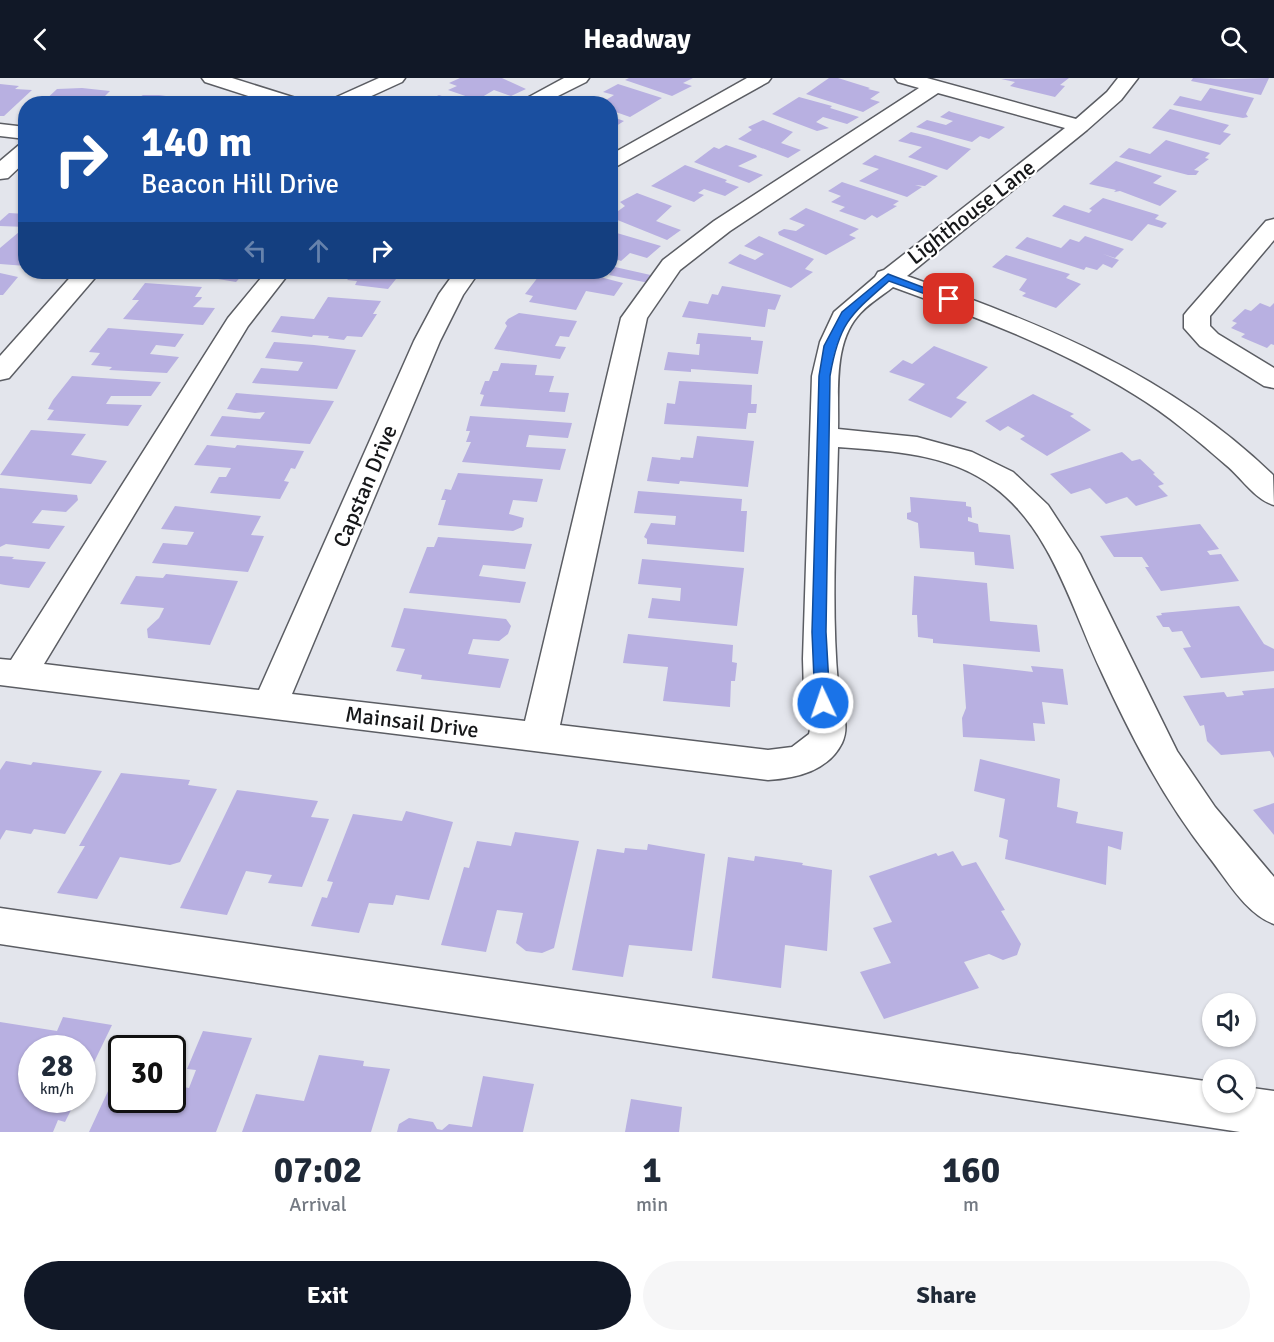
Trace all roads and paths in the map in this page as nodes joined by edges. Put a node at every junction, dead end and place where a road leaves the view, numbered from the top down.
1 (218, 78) edge
2 (394, 78) edge
3 (579, 78) edge
4 (761, 78) edge
5 (905, 78) edge
6 (1128, 78) edge
7 (935, 86) junction
8 (271, 96) edge
9 (355, 96) edge
10 (542, 96) edge
11 (1080, 126) junction
12 (0, 130) edge
13 (18, 132) edge
14 (18, 156) edge
15 (618, 159) edge
16 (0, 173) edge
17 (1274, 226) edge
18 (888, 277) junction
19 (82, 279) edge
20 (272, 279) edge
21 (462, 279) edge
22 (0, 372) edge
23 (1274, 380) edge
24 (824, 437) junction
25 (1274, 495) edge
26 (10, 673) edge
27 (270, 704) junction
28 (538, 737) junction
29 (820, 747) joint
30 (1274, 906) edge
31 (0, 926) edge
32 (1274, 1114) edge

1 - 8 street
2 - 9 street
3 - 10 street
4 - 15 street
5 - 7 street
6 - 11 street, Lighthouse Lane
7 - 11 street
7 - 28 street
11 - 18 street, Lighthouse Lane
12 - 13 street
14 - 16 street
17 - 23 street
18 - 24 street, Lighthouse Lane
18 - 25 street
19 - 22 street
20 - 26 street
21 - 27 street, Capstan Drive
24 - 29 street, Lighthouse Lane
24 - 30 street
26 - 27 street, Mainsail Drive
27 - 28 street, Mainsail Drive
28 - 29 street, Mainsail Drive
31 - 32 street

